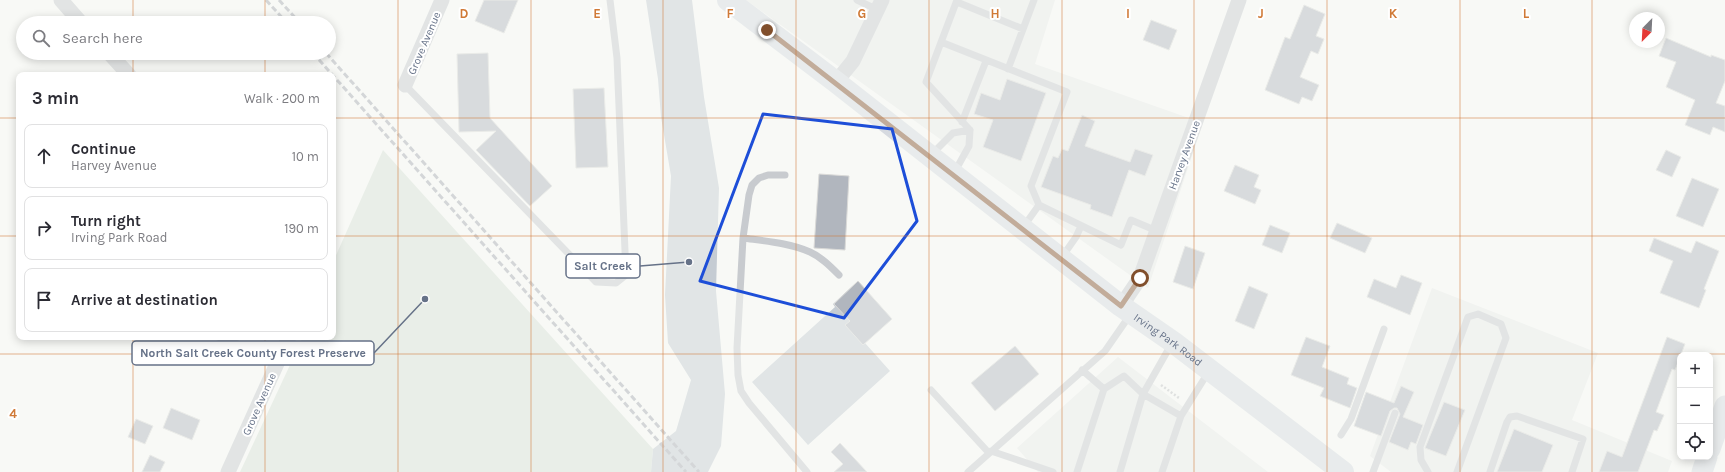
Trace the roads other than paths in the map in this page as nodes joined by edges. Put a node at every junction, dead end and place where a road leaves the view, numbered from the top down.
1 (61, 0) edge
2 (442, 0) edge
3 (610, 0) edge
4 (728, 0) edge
5 (858, 0) edge
6 (1034, 0) edge
7 (1239, 0) edge
8 (957, 1) edge
9 (880, 5) edge
10 (76, 16) edge
11 (1023, 29) junction
12 (941, 42) junction
13 (115, 60) edge
14 (986, 61) junction
15 (1008, 69) junction
16 (126, 72) edge
17 (836, 82) junction
18 (405, 85) joint
19 (962, 122) junction
20 (970, 130) junction
21 (930, 157) junction
22 (785, 175) dead end
23 (953, 175) junction
24 (1039, 205) junction
25 (1081, 226) junction
26 (1022, 229) junction
27 (1157, 231) junction
28 (743, 238) junction
29 (1061, 259) junction
30 (839, 275) dead end
31 (1126, 310) junction
32 (1384, 329) dead end
33 (288, 340) edge
34 (1173, 342) junction
35 (1082, 370) junction
36 (1210, 370) junction
37 (1104, 389) junction
38 (931, 390) dead end
39 (1144, 394) junction
40 (1725, 406) edge
41 (1395, 413) dead end
42 (1181, 416) junction
43 (1341, 435) dead end
44 (1713, 440) edge
45 (990, 452) junction
46 (1706, 460) edge
47 (228, 472) edge
48 (807, 472) edge
49 (968, 472) edge
50 (1053, 472) edge
51 (1077, 472) edge
52 (1120, 472) edge
53 (1162, 472) edge
54 (1343, 472) edge
55 (1373, 472) edge
56 (1428, 472) edge
57 (1457, 472) edge
58 (1490, 472) edge
59 (1572, 472) edge
60 (1702, 472) edge

1 - 10 street
2 - 18 street, Grove Avenue
3 - 18 lane
4 - 17 main road, Irving Park Road
5 - 9 lane
6 - 11 lane
7 - 27 street, Harvey Avenue
8 - 11 lane
8 - 12 lane
9 - 17 street
11 - 15 lane
12 - 14 lane
12 - 19 lane
13 - 16 street
14 - 15 lane
14 - 19 lane
15 - 24 lane
17 - 21 main road, Irving Park Road
19 - 20 lane
20 - 21 lane
20 - 23 lane
21 - 23 main road, Irving Park Road
22 - 28 lane
23 - 26 main road, Irving Park Road
24 - 25 lane
24 - 26 lane
25 - 27 lane
25 - 29 lane
26 - 29 main road, Irving Park Road
27 - 31 street, Harvey Avenue
28 - 30 lane
28 - 48 lane
29 - 31 main road, Irving Park Road
31 - 34 main road, Irving Park Road
31 - 35 lane
32 - 43 lane
33 - 47 street, Grove Avenue
34 - 36 main road, Irving Park Road
34 - 39 lane
35 - 37 lane
35 - 45 lane
36 - 42 lane
36 - 54 main road, Irving Park Road
37 - 39 lane
37 - 51 lane
38 - 45 lane
39 - 42 lane
39 - 52 lane
40 - 44 street
41 - 55 lane
42 - 53 lane
45 - 49 lane
45 - 50 lane
46 - 60 street
56 - 57 lane
58 - 59 lane

